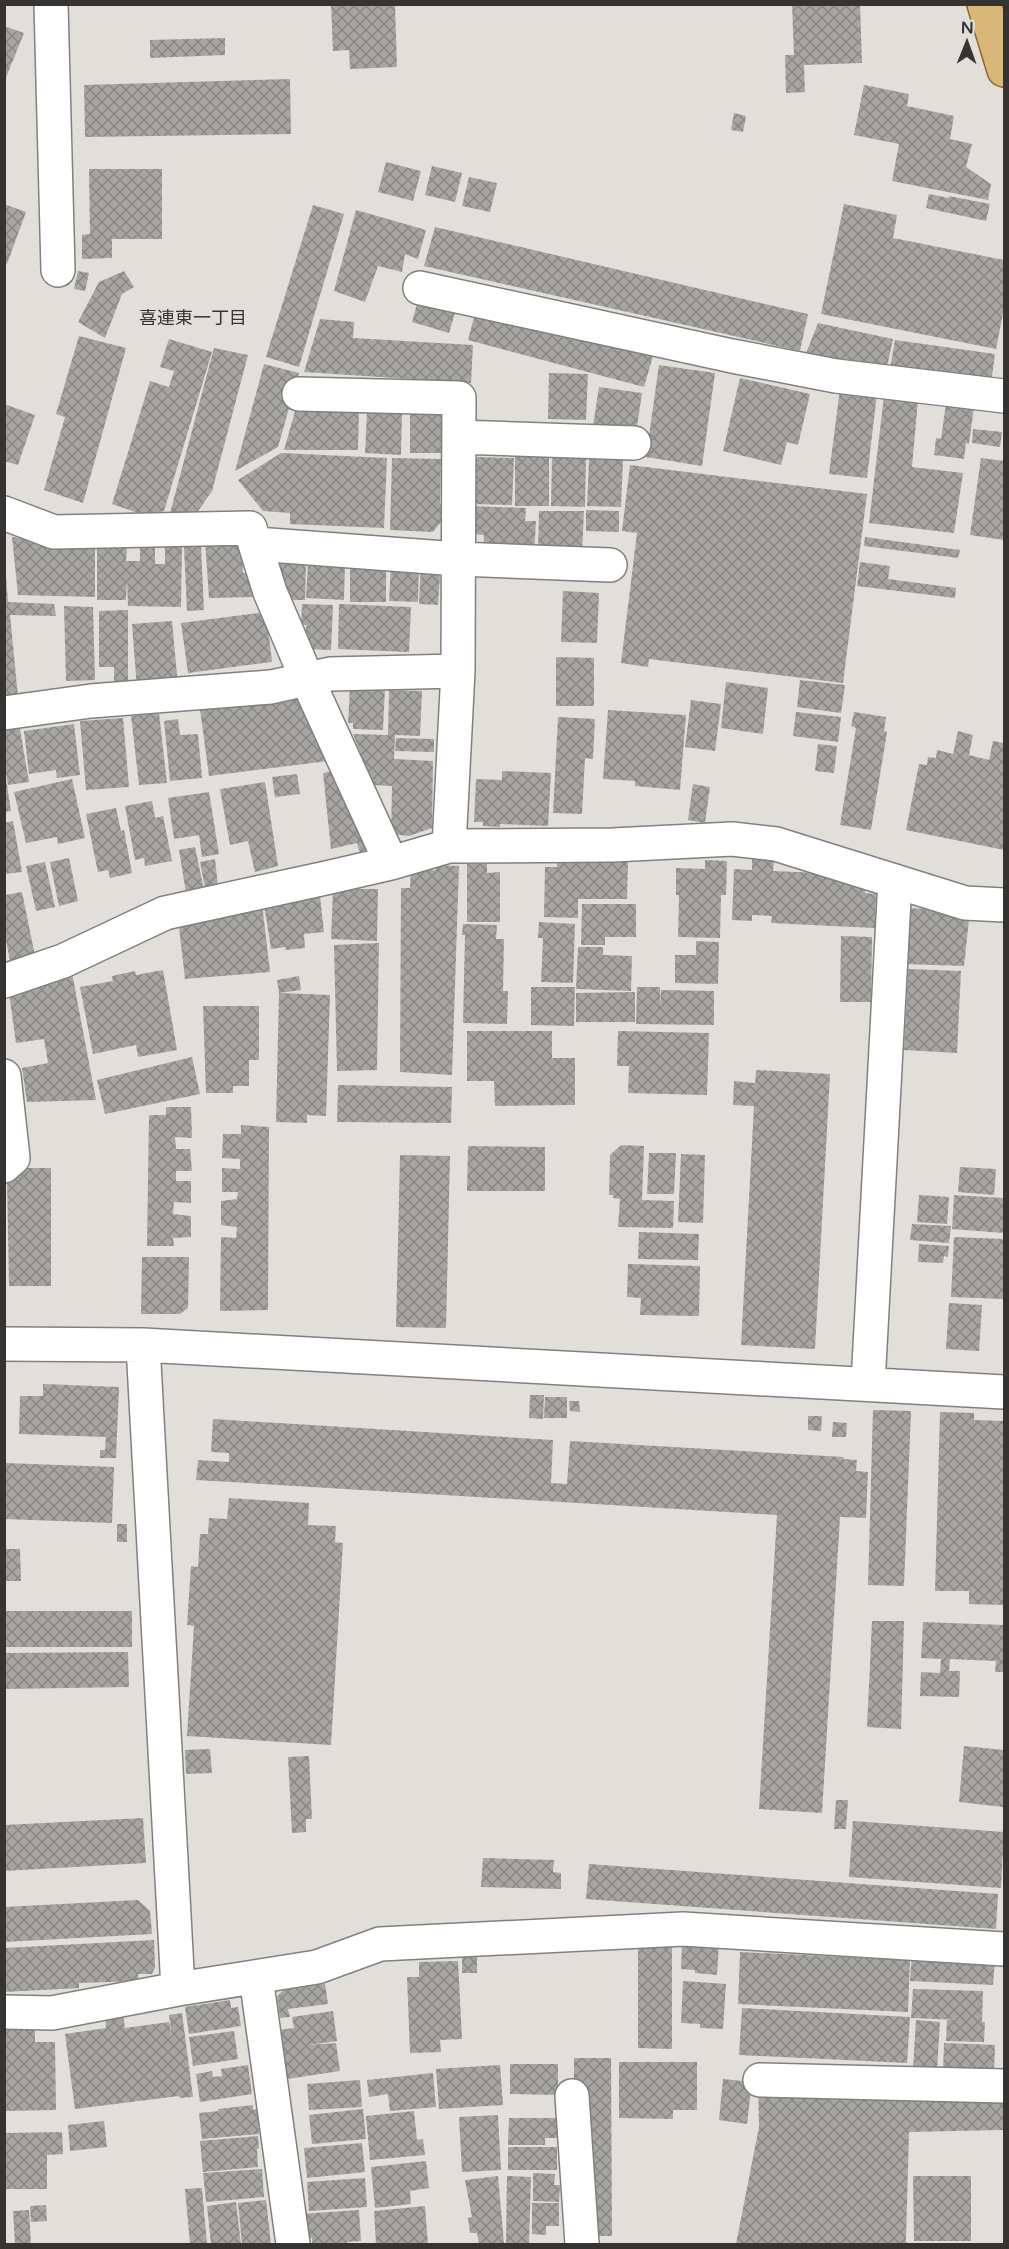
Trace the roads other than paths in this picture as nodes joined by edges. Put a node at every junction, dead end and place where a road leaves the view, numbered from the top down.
1 (51, 4) edge
2 (984, 4) edge
3 (1005, 70) edge
4 (58, 270) dead end
5 (420, 288) dead end
6 (299, 394) dead end
7 (1005, 396) edge
8 (459, 437) junction
9 (634, 443) dead end
10 (4, 513) edge
11 (256, 544) junction
12 (458, 559) junction
13 (610, 564) dead end
14 (458, 671) junction
15 (307, 679) junction
16 (4, 713) edge
17 (449, 846) junction
18 (391, 862) junction
19 (895, 881) junction
20 (1005, 905) edge
21 (4, 981) edge
22 (4, 1076) edge
23 (4, 1166) edge
24 (4, 1344) edge
25 (143, 1345) junction
26 (868, 1384) junction
27 (1005, 1392) edge
28 (1005, 1948) edge
29 (256, 1977) junction
30 (178, 1989) junction
31 (4, 2012) edge
32 (759, 2079) dead end
33 (1005, 2086) edge
34 (572, 2096) dead end
35 (293, 2244) edge
36 (582, 2244) edge

1 - 4 street
2 - 3 main road
5 - 7 street
6 - 8 street
8 - 9 street
8 - 12 street
10 - 11 street
11 - 12 street
11 - 15 street
12 - 13 street
12 - 14 street
14 - 15 street
14 - 17 street
15 - 16 street
15 - 18 street
17 - 18 street
17 - 19 street
18 - 21 street
19 - 20 street
19 - 26 street
22 - 23 street
24 - 25 street
25 - 26 street
25 - 30 street
26 - 27 street
28 - 29 street
29 - 30 street
29 - 35 street
30 - 31 street
32 - 33 street
34 - 36 street

